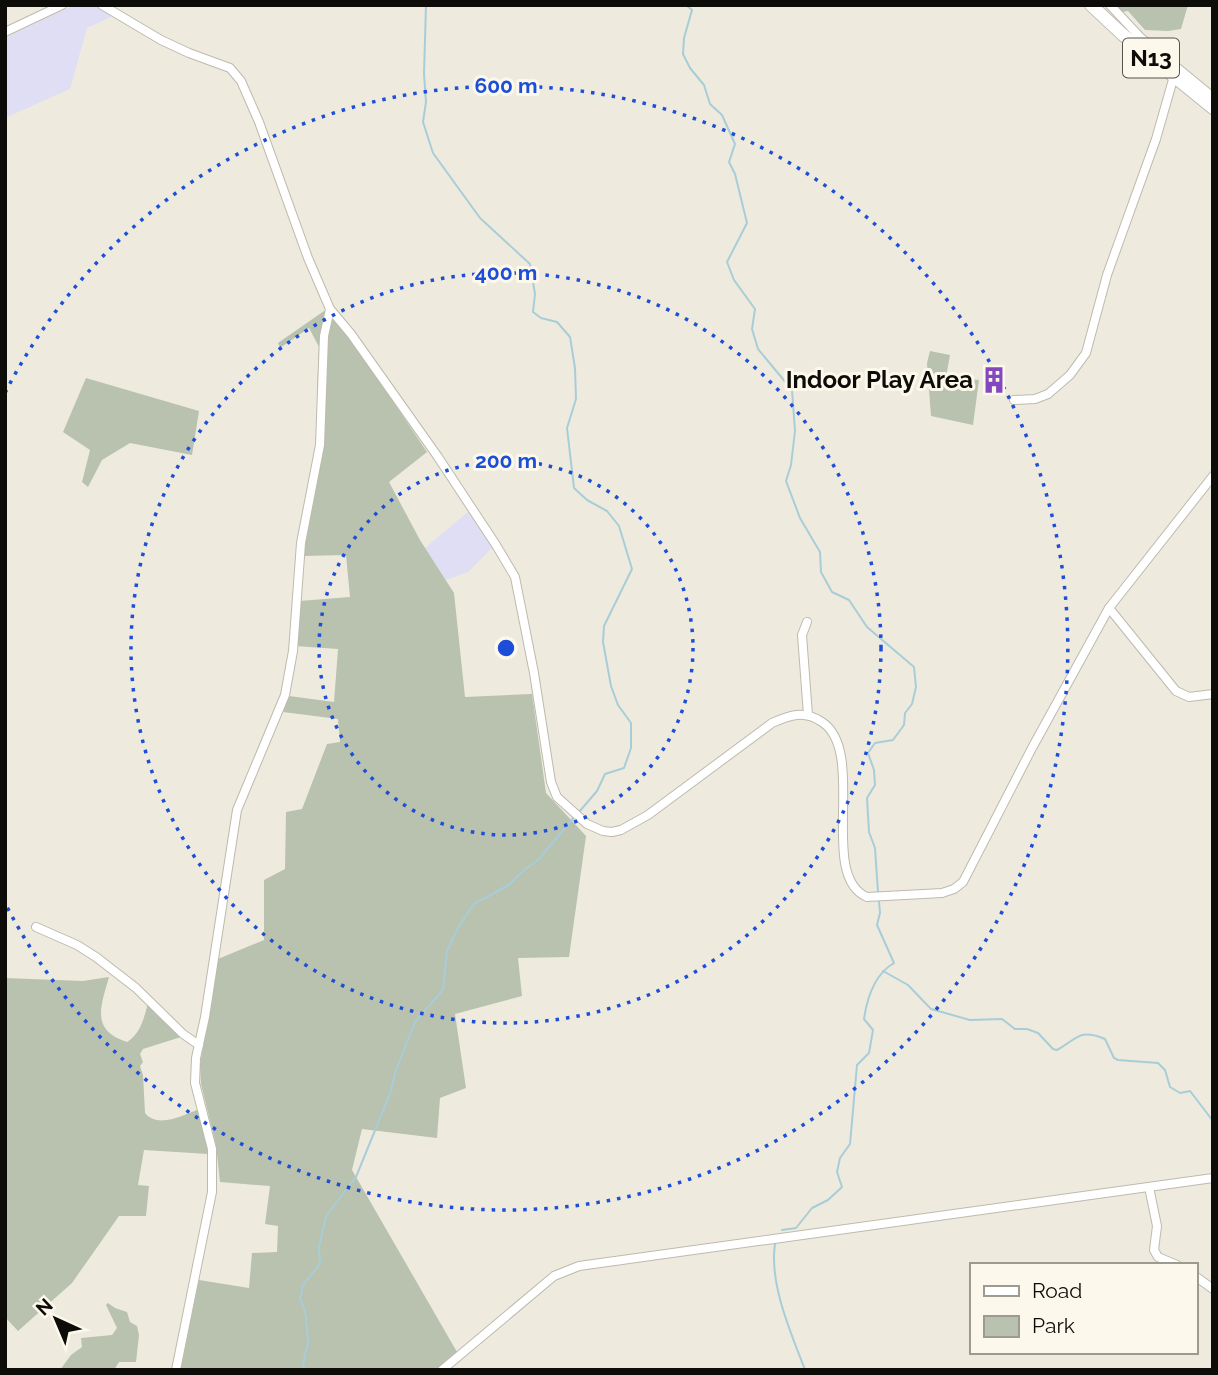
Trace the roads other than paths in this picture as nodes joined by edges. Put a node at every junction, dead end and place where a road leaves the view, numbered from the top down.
1 (62, 5) edge
2 (102, 5) edge
3 (1091, 5) edge
4 (1110, 5) edge
5 (5, 32) edge
6 (1174, 76) junction
7 (1213, 97) edge
8 (1213, 108) edge
9 (330, 309) junction
10 (1014, 400) dead end
11 (1213, 477) edge
12 (1109, 608) junction
13 (807, 622) dead end
14 (1213, 694) edge
15 (808, 715) junction
16 (36, 927) dead end
17 (199, 1045) junction
18 (1213, 1178) edge
19 (1149, 1187) junction
20 (1172, 1263) edge
21 (1197, 1277) edge
22 (1213, 1289) edge
23 (176, 1370) edge
24 (442, 1370) edge

1 - 5 street
2 - 9 street
3 - 6 highway, N13
4 - 7 street
6 - 8 highway, N13
6 - 10 street
9 - 15 street
9 - 17 street
11 - 12 street
12 - 14 street
12 - 15 street
13 - 15 street
16 - 17 street
17 - 23 street
18 - 19 street
19 - 20 street
19 - 24 street
21 - 22 street

